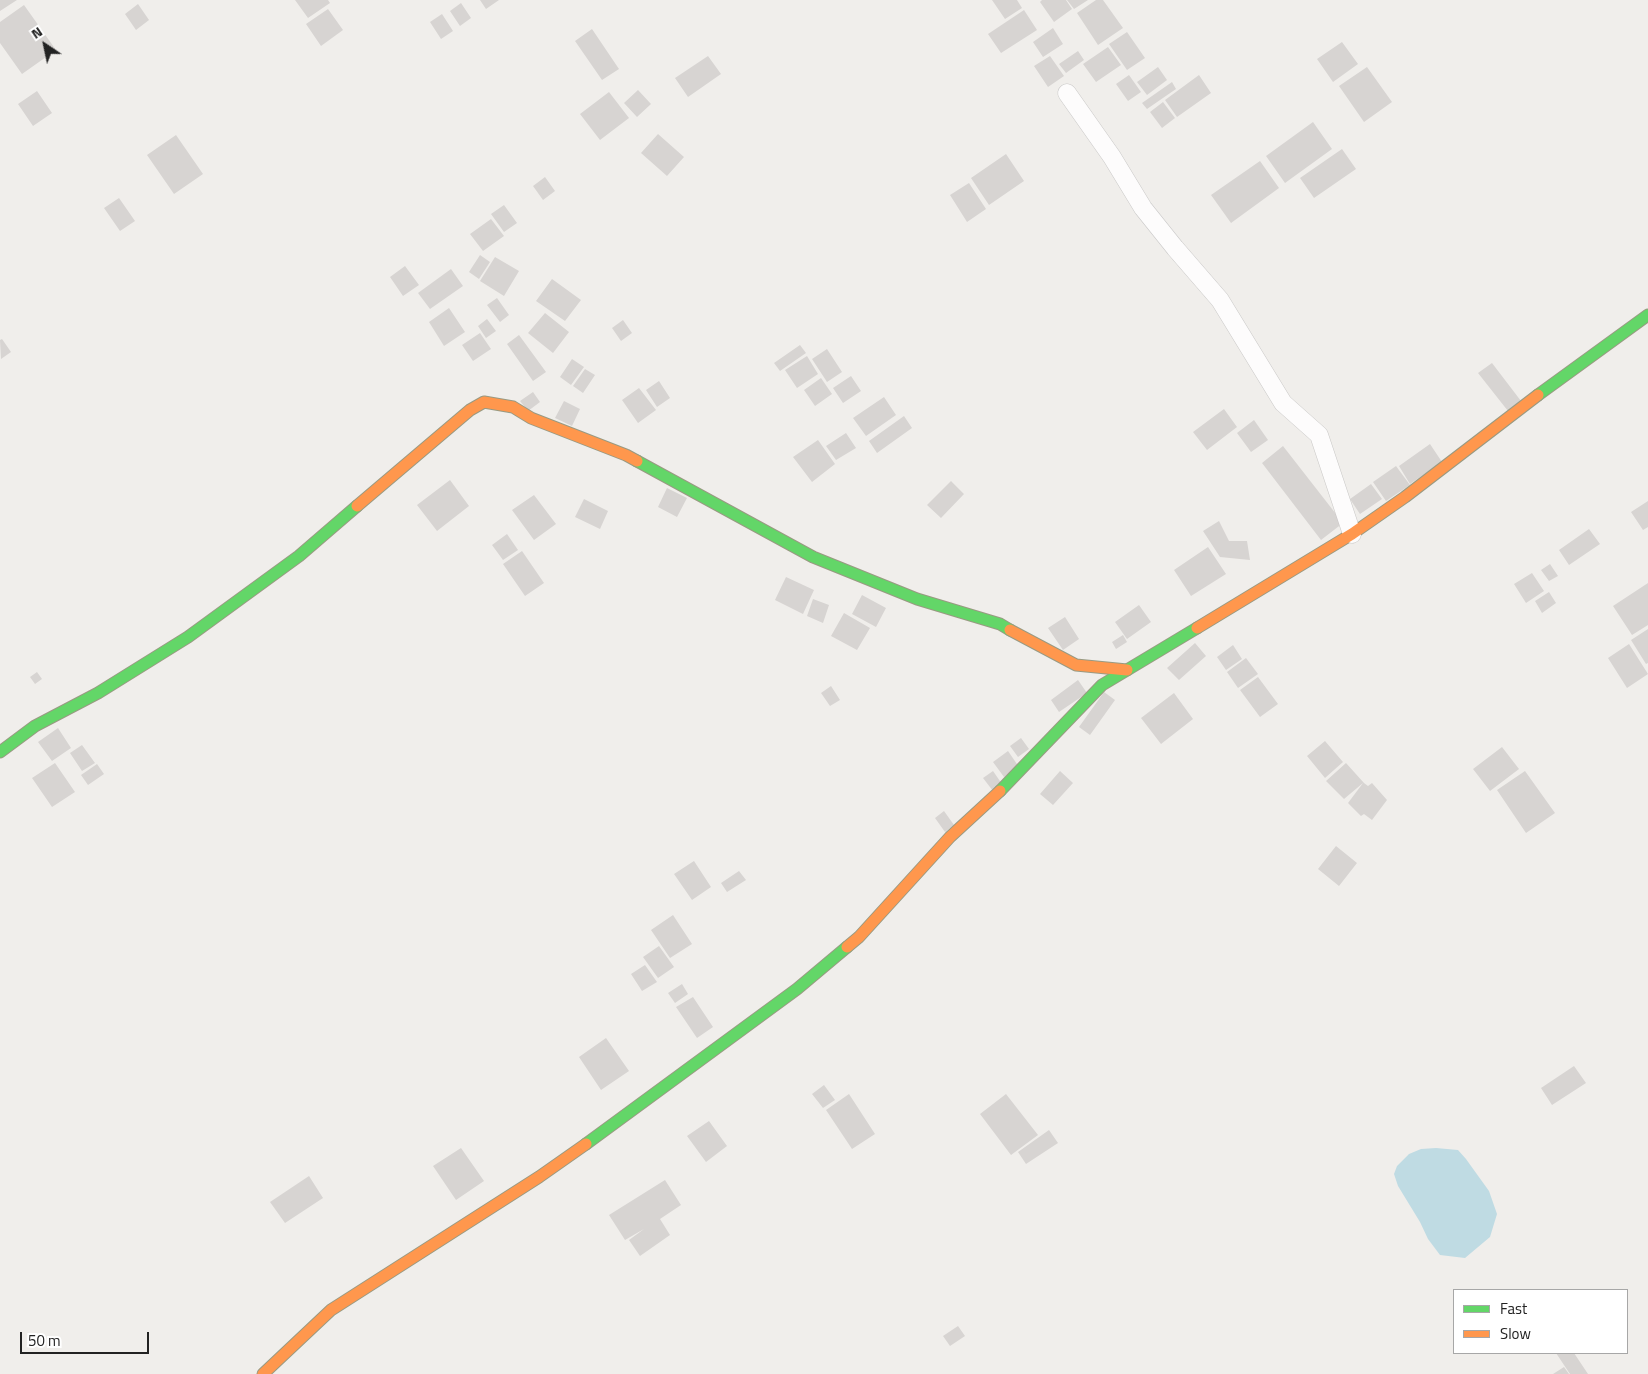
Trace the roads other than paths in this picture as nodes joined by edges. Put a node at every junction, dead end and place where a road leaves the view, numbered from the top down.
1 (1067, 93) dead end
2 (1648, 315) edge
3 (1352, 534) junction
4 (1127, 670) junction
5 (0, 752) edge
6 (263, 1374) edge

1 - 3 street
2 - 3 street
3 - 4 street
4 - 5 street
4 - 6 street

